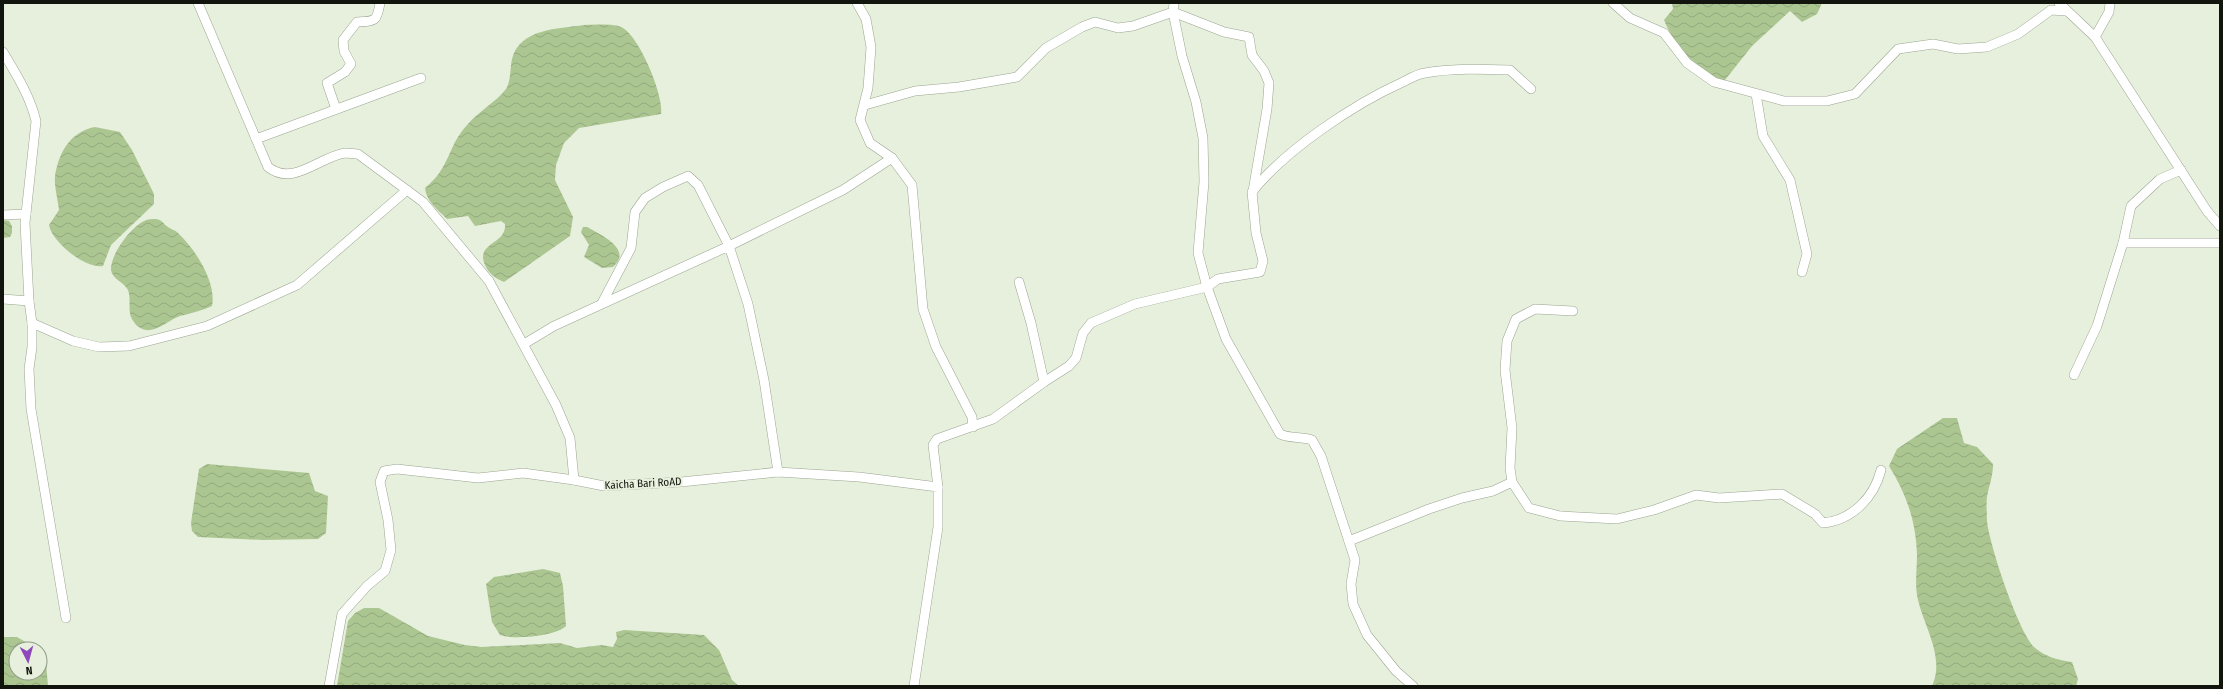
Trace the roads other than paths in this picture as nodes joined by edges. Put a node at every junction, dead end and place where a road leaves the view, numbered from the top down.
1 (198, 3) edge
2 (380, 3) edge
3 (857, 3) edge
4 (1613, 3) edge
5 (2059, 3) edge
6 (2110, 3) edge
7 (1173, 7) edge
8 (2066, 11) junction
9 (2095, 37) junction
10 (3, 52) edge
11 (420, 78) dead end
12 (1531, 89) dead end
13 (1756, 94) junction
14 (865, 105) junction
15 (336, 109) junction
16 (256, 139) junction
17 (892, 158) junction
18 (2181, 170) junction
19 (407, 190) junction
20 (1252, 192) junction
21 (26, 214) junction
22 (3, 215) edge
23 (2220, 226) edge
24 (2123, 243) junction
25 (2220, 243) edge
26 (729, 246) junction
27 (1802, 272) dead end
28 (1019, 282) dead end
29 (1207, 287) junction
30 (3, 299) edge
31 (28, 301) junction
32 (602, 303) junction
33 (1573, 311) dead end
34 (32, 323) junction
35 (524, 344) junction
36 (2074, 375) dead end
37 (1044, 382) junction
38 (973, 427) junction
39 (1881, 470) dead end
40 (778, 472) junction
41 (574, 480) junction
42 (1512, 482) junction
43 (938, 487) junction
44 (1349, 541) junction
45 (66, 618) dead end
46 (329, 686) edge
47 (914, 686) edge
48 (1413, 686) edge

1 - 16 street
2 - 15 street
3 - 14 street
4 - 13 street
5 - 8 street
6 - 9 street
7 - 14 street
7 - 20 street
7 - 29 street
8 - 9 street
8 - 13 street
9 - 18 street
10 - 21 street
11 - 15 street
12 - 20 street
13 - 27 street
14 - 17 street
15 - 16 street
16 - 19 street
17 - 26 street
17 - 38 street
18 - 23 street
18 - 24 street
19 - 34 street
19 - 35 street
20 - 29 street
21 - 22 street
21 - 31 street
24 - 25 street
24 - 36 street
26 - 32 street
26 - 32 street
26 - 40 street
28 - 37 street
29 - 37 street
29 - 44 street
30 - 31 street
31 - 34 street
32 - 35 street
33 - 42 street
34 - 45 street
35 - 41 street
37 - 38 street
38 - 43 street
39 - 42 street
40 - 41 street, Kaicha Bari RoAD
40 - 43 street, Kaicha Bari RoAD
41 - 46 street, Kaicha Bari RoAD
42 - 44 street
43 - 47 street
44 - 48 street

